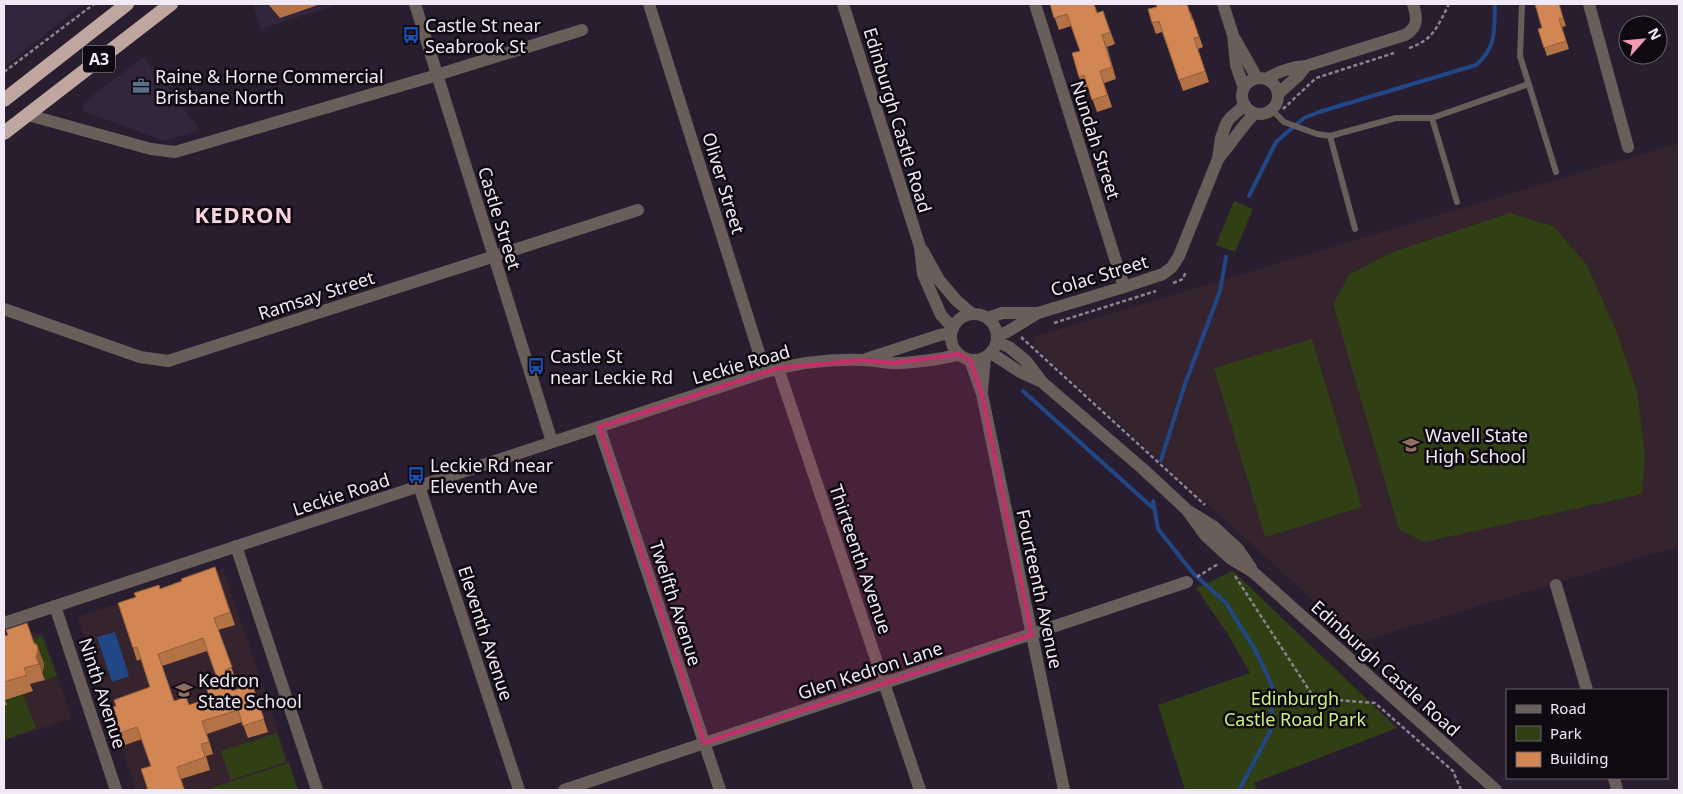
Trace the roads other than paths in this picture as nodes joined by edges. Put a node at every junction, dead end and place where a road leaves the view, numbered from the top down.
1 (127, 4) edge
2 (171, 4) edge
3 (415, 4) edge
4 (649, 4) edge
5 (843, 4) edge
6 (1035, 4) edge
7 (1223, 4) edge
8 (1413, 4) edge
9 (1522, 4) edge
10 (1589, 4) edge
11 (582, 30) dead end
12 (1233, 35) junction
13 (1306, 66) junction
14 (437, 75) junction
15 (1262, 78) junction
16 (1529, 84) junction
17 (1244, 88) junction
18 (1278, 94) junction
19 (4, 100) edge
20 (1250, 109) junction
21 (1274, 112) junction
22 (28, 115) junction
23 (1432, 118) junction
24 (4, 133) edge
25 (1330, 136) junction
26 (1628, 147) dead end
27 (1556, 172) dead end
28 (1457, 202) dead end
29 (638, 210) dead end
30 (1355, 229) dead end
31 (920, 247) junction
32 (493, 256) junction
33 (1124, 287) junction
34 (4, 309) edge
35 (1038, 313) junction
36 (971, 314) junction
37 (988, 318) junction
38 (952, 330) junction
39 (993, 347) junction
40 (964, 357) junction
41 (863, 360) junction
42 (778, 368) junction
43 (764, 372) junction
44 (982, 394) junction
45 (599, 427) junction
46 (552, 442) junction
47 (419, 486) junction
48 (236, 546) junction
49 (1187, 582) road end
50 (1556, 585) dead end
51 (55, 606) junction
52 (4, 623) edge
53 (1032, 635) junction
54 (884, 684) junction
55 (1587, 689) edge
56 (704, 743) junction
57 (116, 790) edge
58 (317, 790) edge
59 (519, 790) edge
60 (564, 790) edge
61 (720, 790) edge
62 (920, 790) edge
63 (1064, 790) edge
64 (1496, 790) edge

1 - 19 highway, A3
2 - 22 highway, A3
3 - 14 street, Castle Street
4 - 43 street, Oliver Street
5 - 31 street, Edinburgh Castle Road
6 - 33 street, Nundah Street
7 - 12 street
8 - 13 street
9 - 16 lane
10 - 26 street
11 - 14 street
12 - 15 street
12 - 17 street
13 - 15 street
13 - 18 street
14 - 22 street
14 - 32 street, Castle Street
15 - 17 street
15 - 18 street
16 - 23 lane
16 - 27 lane
17 - 20 street
18 - 21 street
20 - 21 street
20 - 33 street, Colac Street
21 - 25 lane
22 - 24 highway, A3
23 - 25 lane
23 - 28 lane
25 - 30 lane
29 - 32 street, Ramsay Street
31 - 36 street, Edinburgh Castle Road
31 - 38 street, Edinburgh Castle Road
32 - 34 street, Ramsay Street
32 - 46 street, Castle Street
33 - 35 street, Colac Street
35 - 37 street, Colac Street
35 - 39 street, Colac Street
36 - 37 street
36 - 38 street
37 - 39 street
38 - 40 street
38 - 41 street, Leckie Road
39 - 40 street
39 - 44 street, Fourteenth Avenue
39 - 64 street, Edinburgh Castle Road
40 - 41 street, Leckie Road
40 - 44 street, Fourteenth Avenue
41 - 42 street, Leckie Road
42 - 43 street, Leckie Road
42 - 54 street, Thirteenth Avenue
43 - 45 street, Leckie Road
44 - 53 street, Fourteenth Avenue
45 - 46 street, Leckie Road
45 - 56 street, Twelfth Avenue
46 - 47 street, Leckie Road
47 - 48 street, Leckie Road
47 - 59 street, Eleventh Avenue
48 - 51 street, Leckie Road
48 - 58 street
49 - 53 street, Glen Kedron Lane
50 - 55 street
51 - 52 street, Leckie Road
51 - 57 street, Ninth Avenue
53 - 54 street, Glen Kedron Lane
53 - 63 street, Fourteenth Avenue
54 - 56 street, Glen Kedron Lane
54 - 62 street, Thirteenth Avenue
56 - 60 street, Glen Kedron Lane
56 - 61 street, Twelfth Avenue

